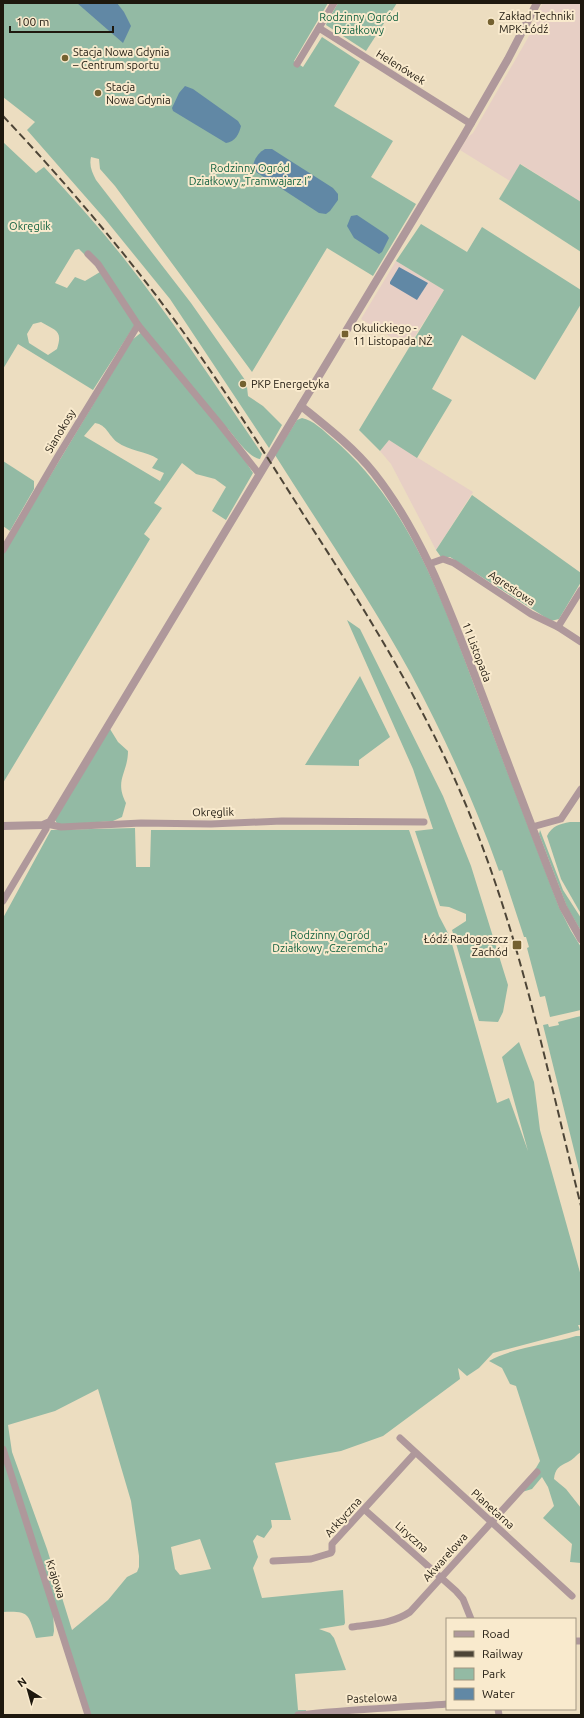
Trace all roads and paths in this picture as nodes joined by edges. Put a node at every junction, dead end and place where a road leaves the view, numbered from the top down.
1 (334, 3) edge
2 (537, 3) edge
3 (319, 28) junction
4 (297, 64) dead end
5 (471, 124) junction
6 (88, 254) dead end
7 (138, 325) junction
8 (301, 406) junction
9 (259, 474) junction
10 (3, 550) edge
11 (429, 564) junction
12 (581, 590) edge
13 (558, 627) junction
14 (581, 642) edge
15 (581, 790) edge
16 (424, 822) dead end
17 (47, 824) junction
18 (3, 826) edge
19 (532, 827) junction
20 (3, 901) edge
21 (581, 939) edge
22 (400, 1438) dead end
23 (3, 1449) edge
24 (415, 1453) junction
25 (536, 1472) dead end
26 (365, 1510) junction
27 (491, 1522) junction
28 (273, 1561) dead end
29 (441, 1577) junction
30 (572, 1596) dead end
31 (471, 1618) edge
32 (352, 1627) dead end
33 (446, 1704) edge
34 (88, 1715) edge
35 (298, 1715) edge

1 - 3 street
2 - 5 street
3 - 4 street
3 - 5 street, Helenówek
5 - 8 street
6 - 7 street
7 - 9 street
7 - 10 street, Sianokosy
8 - 9 street
8 - 11 street, 11 Listopada
9 - 17 street
11 - 13 street, Agrestowa
11 - 19 street, 11 Listopada
12 - 13 street
13 - 14 street, Agrestowa
15 - 19 street
16 - 17 street, Okręglik
17 - 18 street, Okręglik
17 - 20 street
19 - 21 street, 11 Listopada
22 - 24 street, Planetarna
23 - 34 street, Krajowa
24 - 26 street, Arktyczna
24 - 27 street, Planetarna
25 - 27 street, Akwarelowa
26 - 28 street, Arktyczna
26 - 29 street, Liryczna
27 - 29 street, Akwarelowa
27 - 30 street, Planetarna
29 - 31 street, Liryczna
29 - 32 street, Akwarelowa
33 - 35 street, Pastelowa

